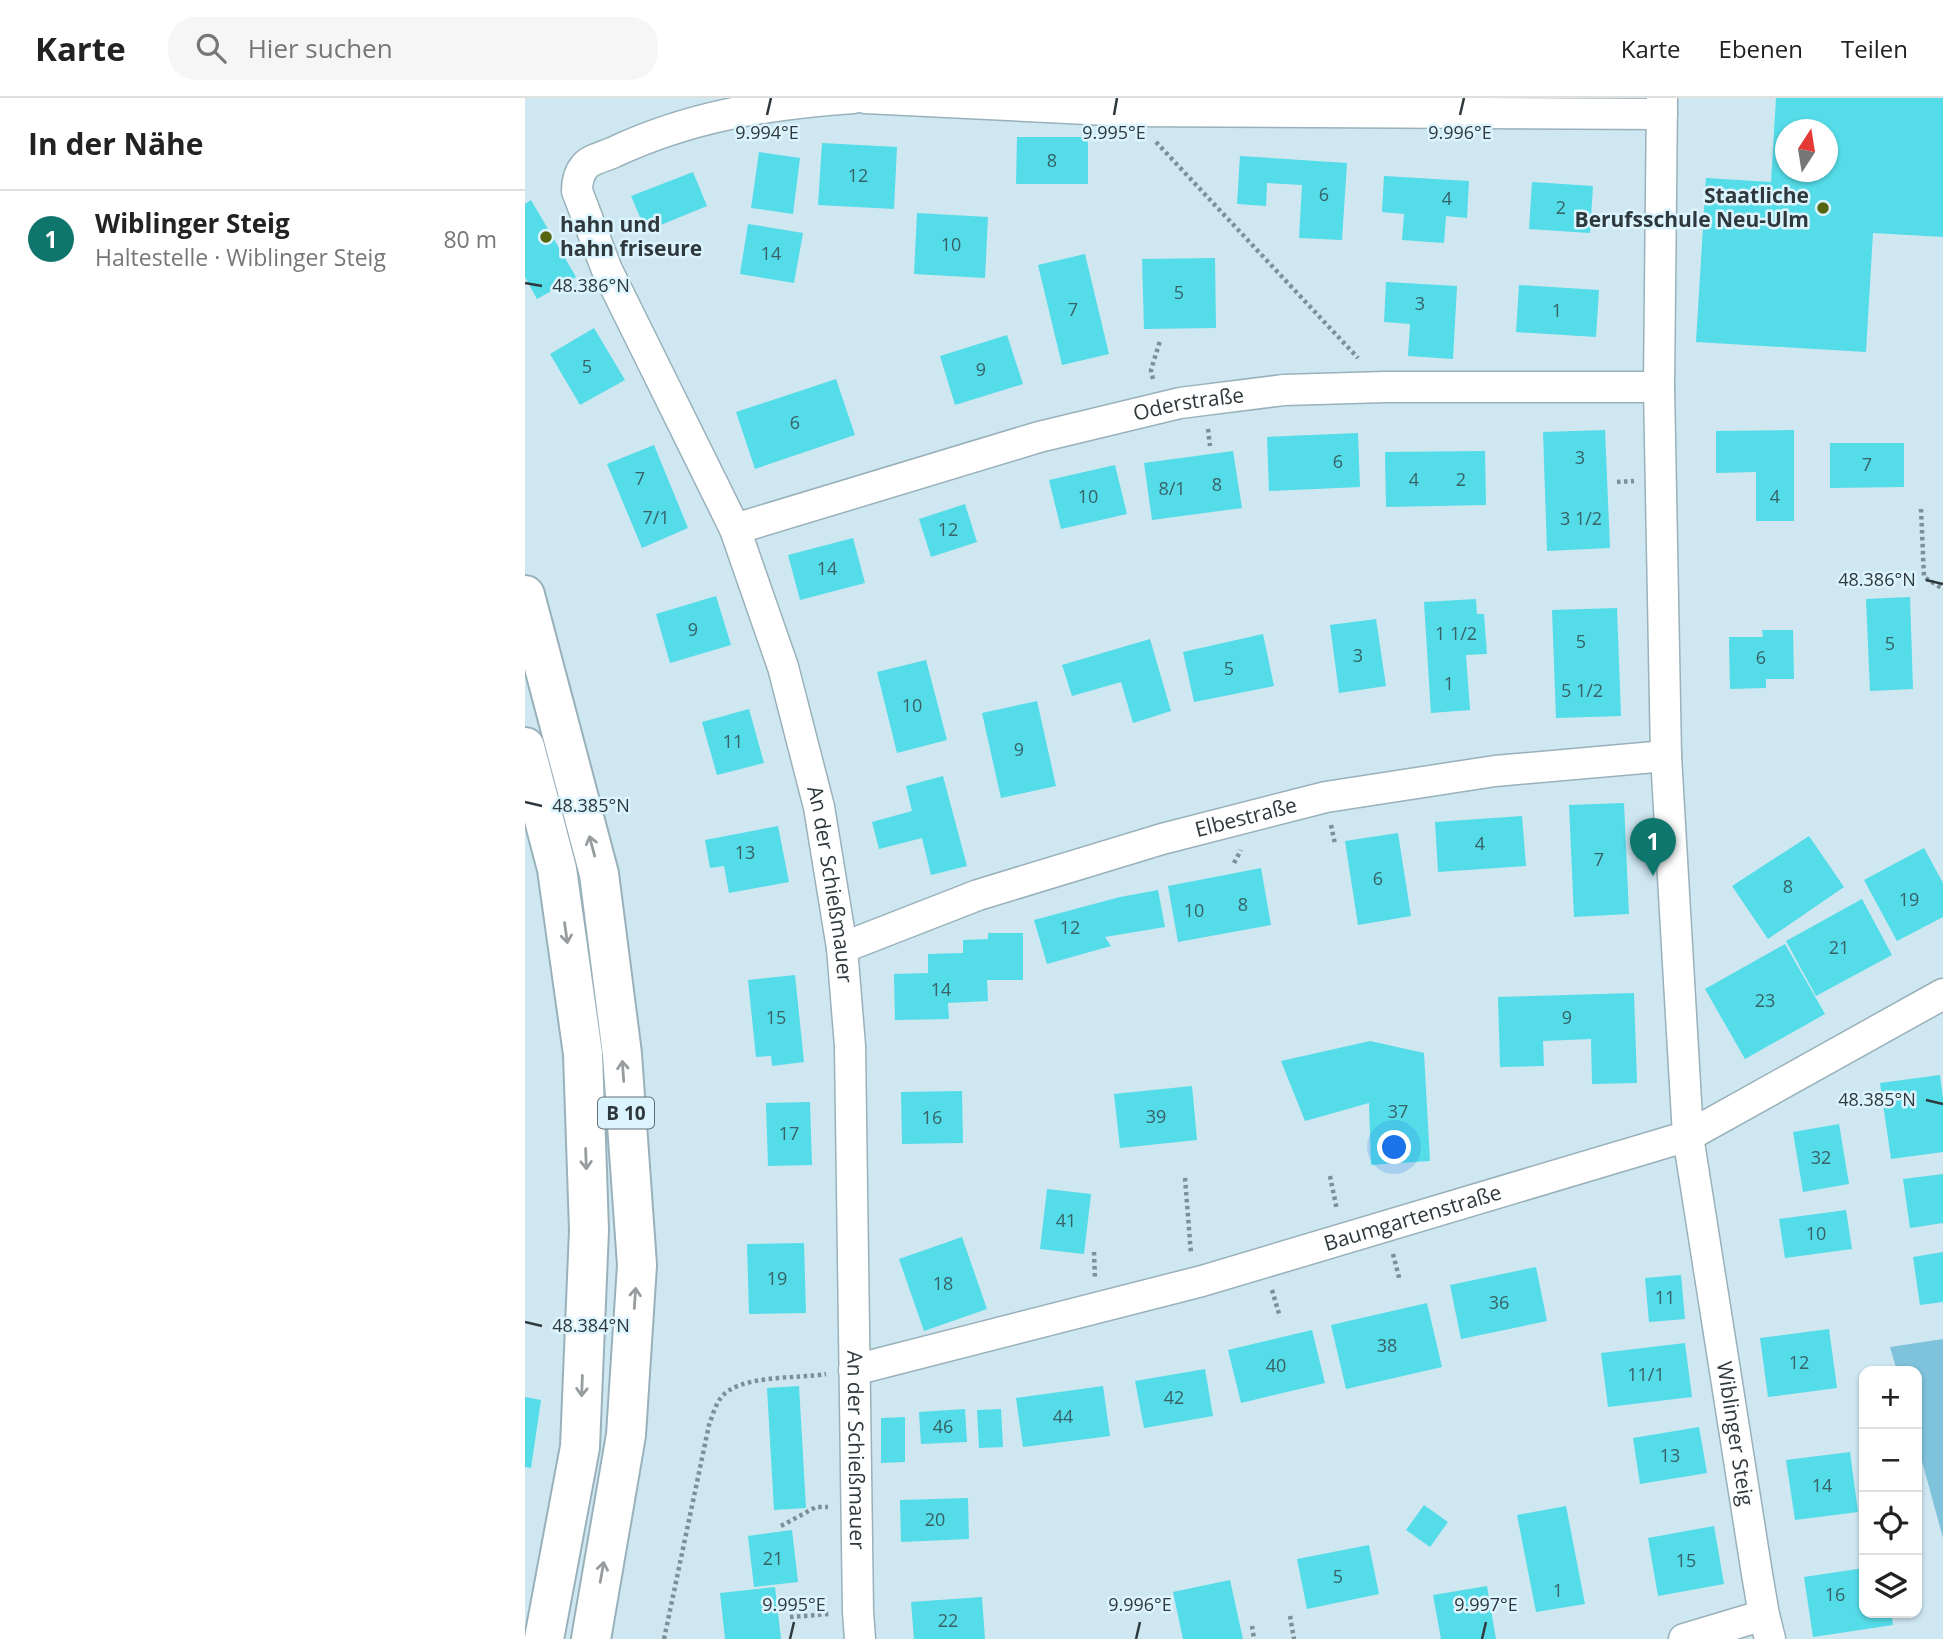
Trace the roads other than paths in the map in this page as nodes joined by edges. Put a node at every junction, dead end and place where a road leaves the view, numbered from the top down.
1 (853, 98) edge
2 (865, 98) edge
3 (1662, 106) edge
4 (1659, 387) junction
5 (735, 529) junction
6 (525, 595) edge
7 (525, 747) edge
8 (1666, 756) junction
9 (842, 948) junction
10 (1943, 993) edge
11 (1688, 1136) junction
12 (854, 1370) junction
13 (859, 1626) edge
14 (1767, 1627) edge
15 (544, 1639) edge
16 (591, 1639) edge
17 (1683, 1639) edge

1 - 5 street, An der Schießmauer
2 - 3 street
3 - 4 street, Wiblinger Steig
4 - 5 street, Oderstraße
4 - 8 street, Wiblinger Steig
5 - 9 street, An der Schießmauer
16 -> 6 highway, B 10
7 -> 15 highway, B 10
8 - 9 street, Elbestraße
8 - 11 street, Wiblinger Steig
9 - 12 street, An der Schießmauer
10 - 11 street, Baumgartenstraße
11 - 12 street, Baumgartenstraße
11 - 14 street, Wiblinger Steig
12 - 13 street, An der Schießmauer
14 - 17 street

